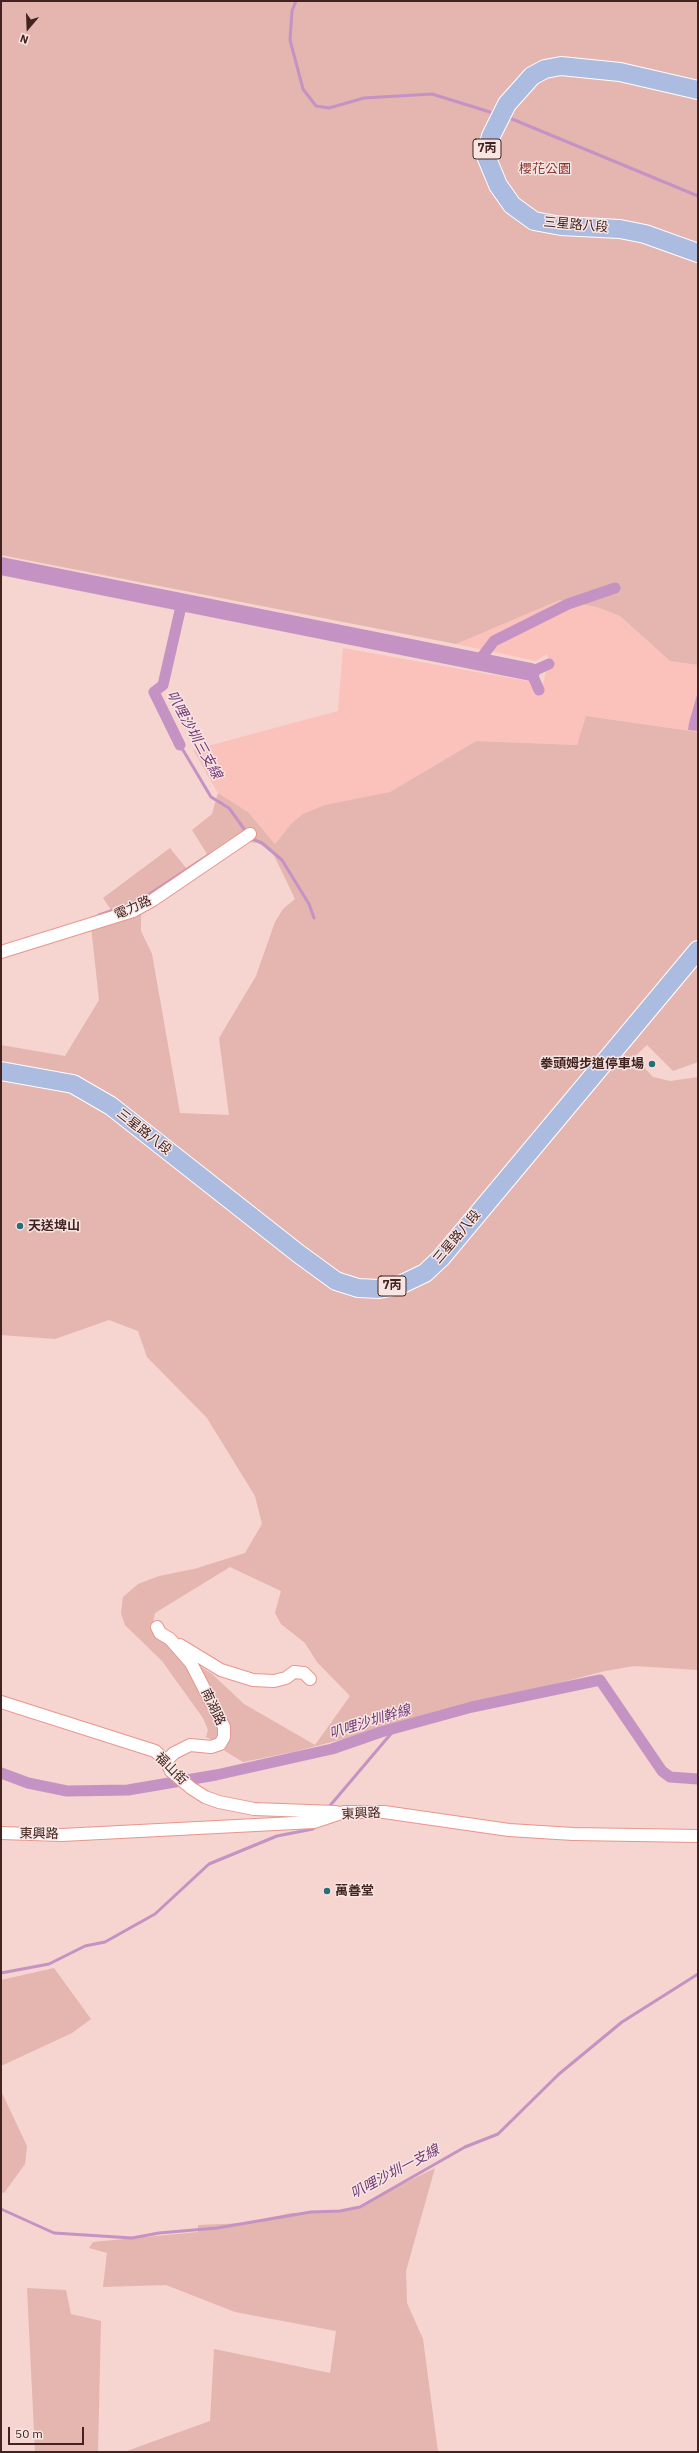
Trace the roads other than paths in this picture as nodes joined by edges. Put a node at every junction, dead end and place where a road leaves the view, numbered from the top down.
1 (698, 90) edge
2 (698, 253) edge
3 (250, 834) dead end
4 (698, 950) edge
5 (1, 952) edge
6 (1, 1071) edge
7 (158, 1627) dead end
8 (170, 1639) junction
9 (310, 1679) dead end
10 (1, 1702) edge
11 (166, 1761) junction
12 (344, 1812) junction
13 (1, 1833) edge
14 (698, 1836) edge

1 - 2 main road, 三星路八段 / 7丙
3 - 5 street, 電力路
4 - 6 main road, 三星路八段 / 7丙
7 - 8 street, 南湖路
8 - 9 street
8 - 11 street, 南湖路
10 - 11 street, 福山街
11 - 12 street, 福山街
12 - 13 street, 東興路
12 - 14 street, 東興路

